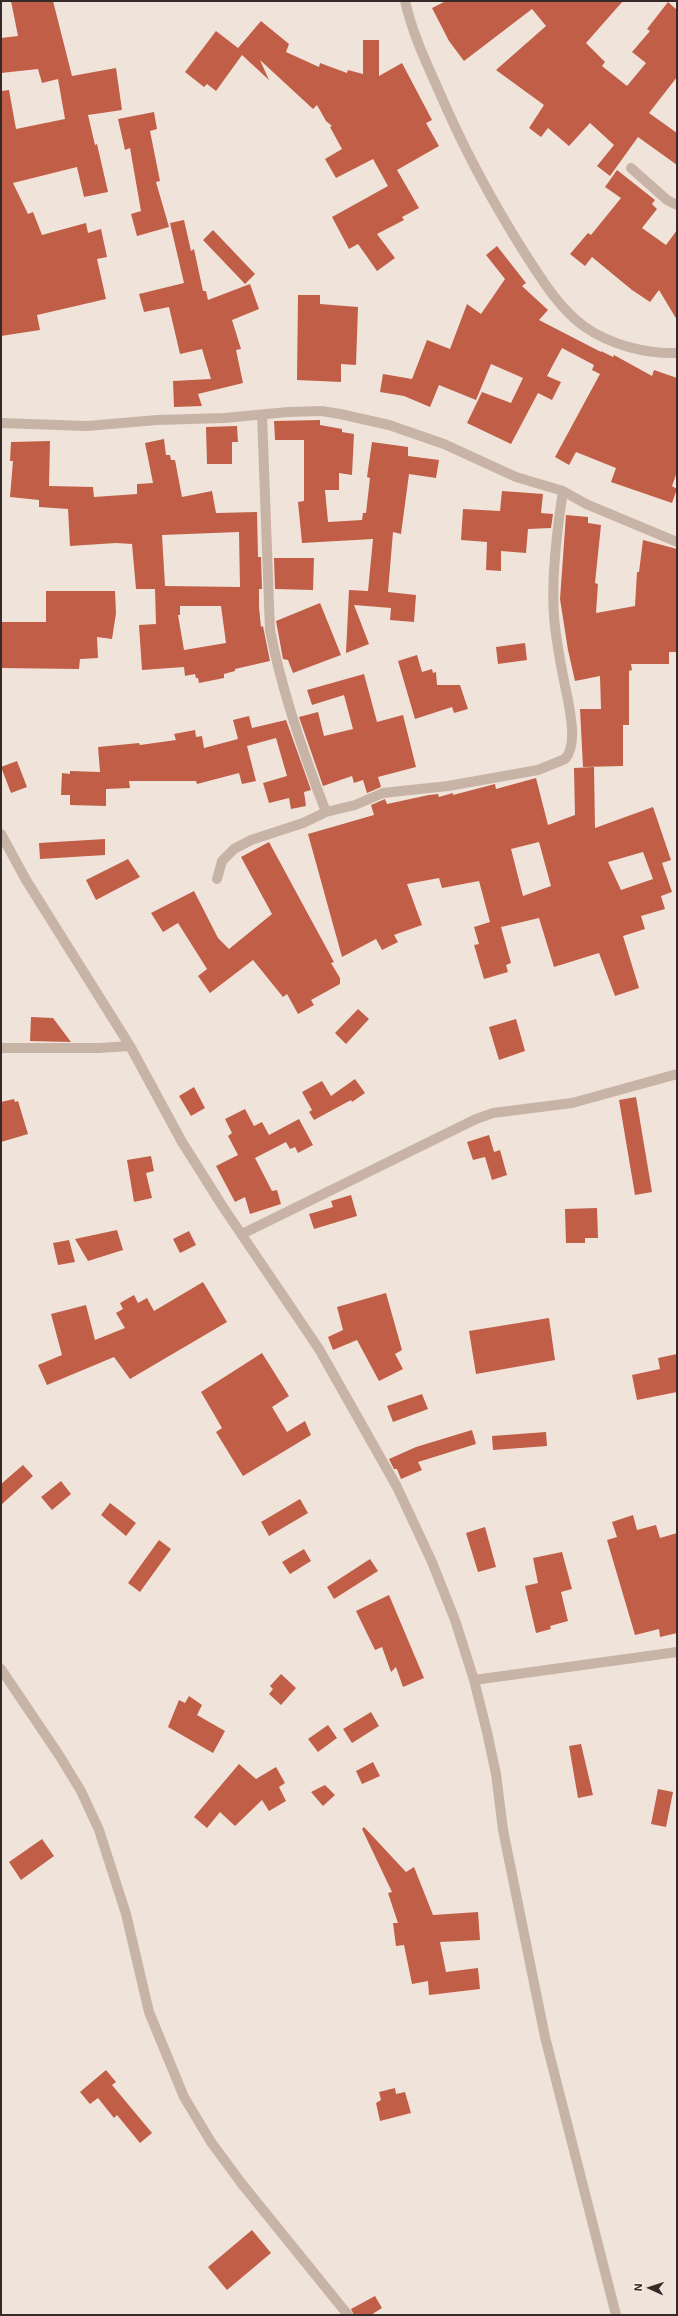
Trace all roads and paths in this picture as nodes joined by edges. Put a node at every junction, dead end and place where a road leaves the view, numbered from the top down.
1 (405, 1) edge
2 (631, 168) dead end
3 (677, 206) edge
4 (677, 353) edge
5 (262, 415) junction
6 (1, 423) edge
7 (563, 491) junction
8 (677, 542) edge
9 (326, 812) junction
10 (1, 834) edge
11 (216, 879) dead end
12 (130, 1046) junction
13 (1, 1048) edge
14 (677, 1074) edge
15 (242, 1234) junction
16 (677, 1652) edge
17 (1, 1669) edge
18 (474, 1680) junction
19 (348, 2315) edge
20 (616, 2315) edge

1 - 4 street
2 - 3 street
5 - 6 street
5 - 7 street
5 - 9 street
7 - 8 street
7 - 9 street
9 - 11 street
10 - 12 street
12 - 13 street
12 - 15 street
14 - 15 street
15 - 18 street
16 - 18 street
17 - 19 street
18 - 20 street

